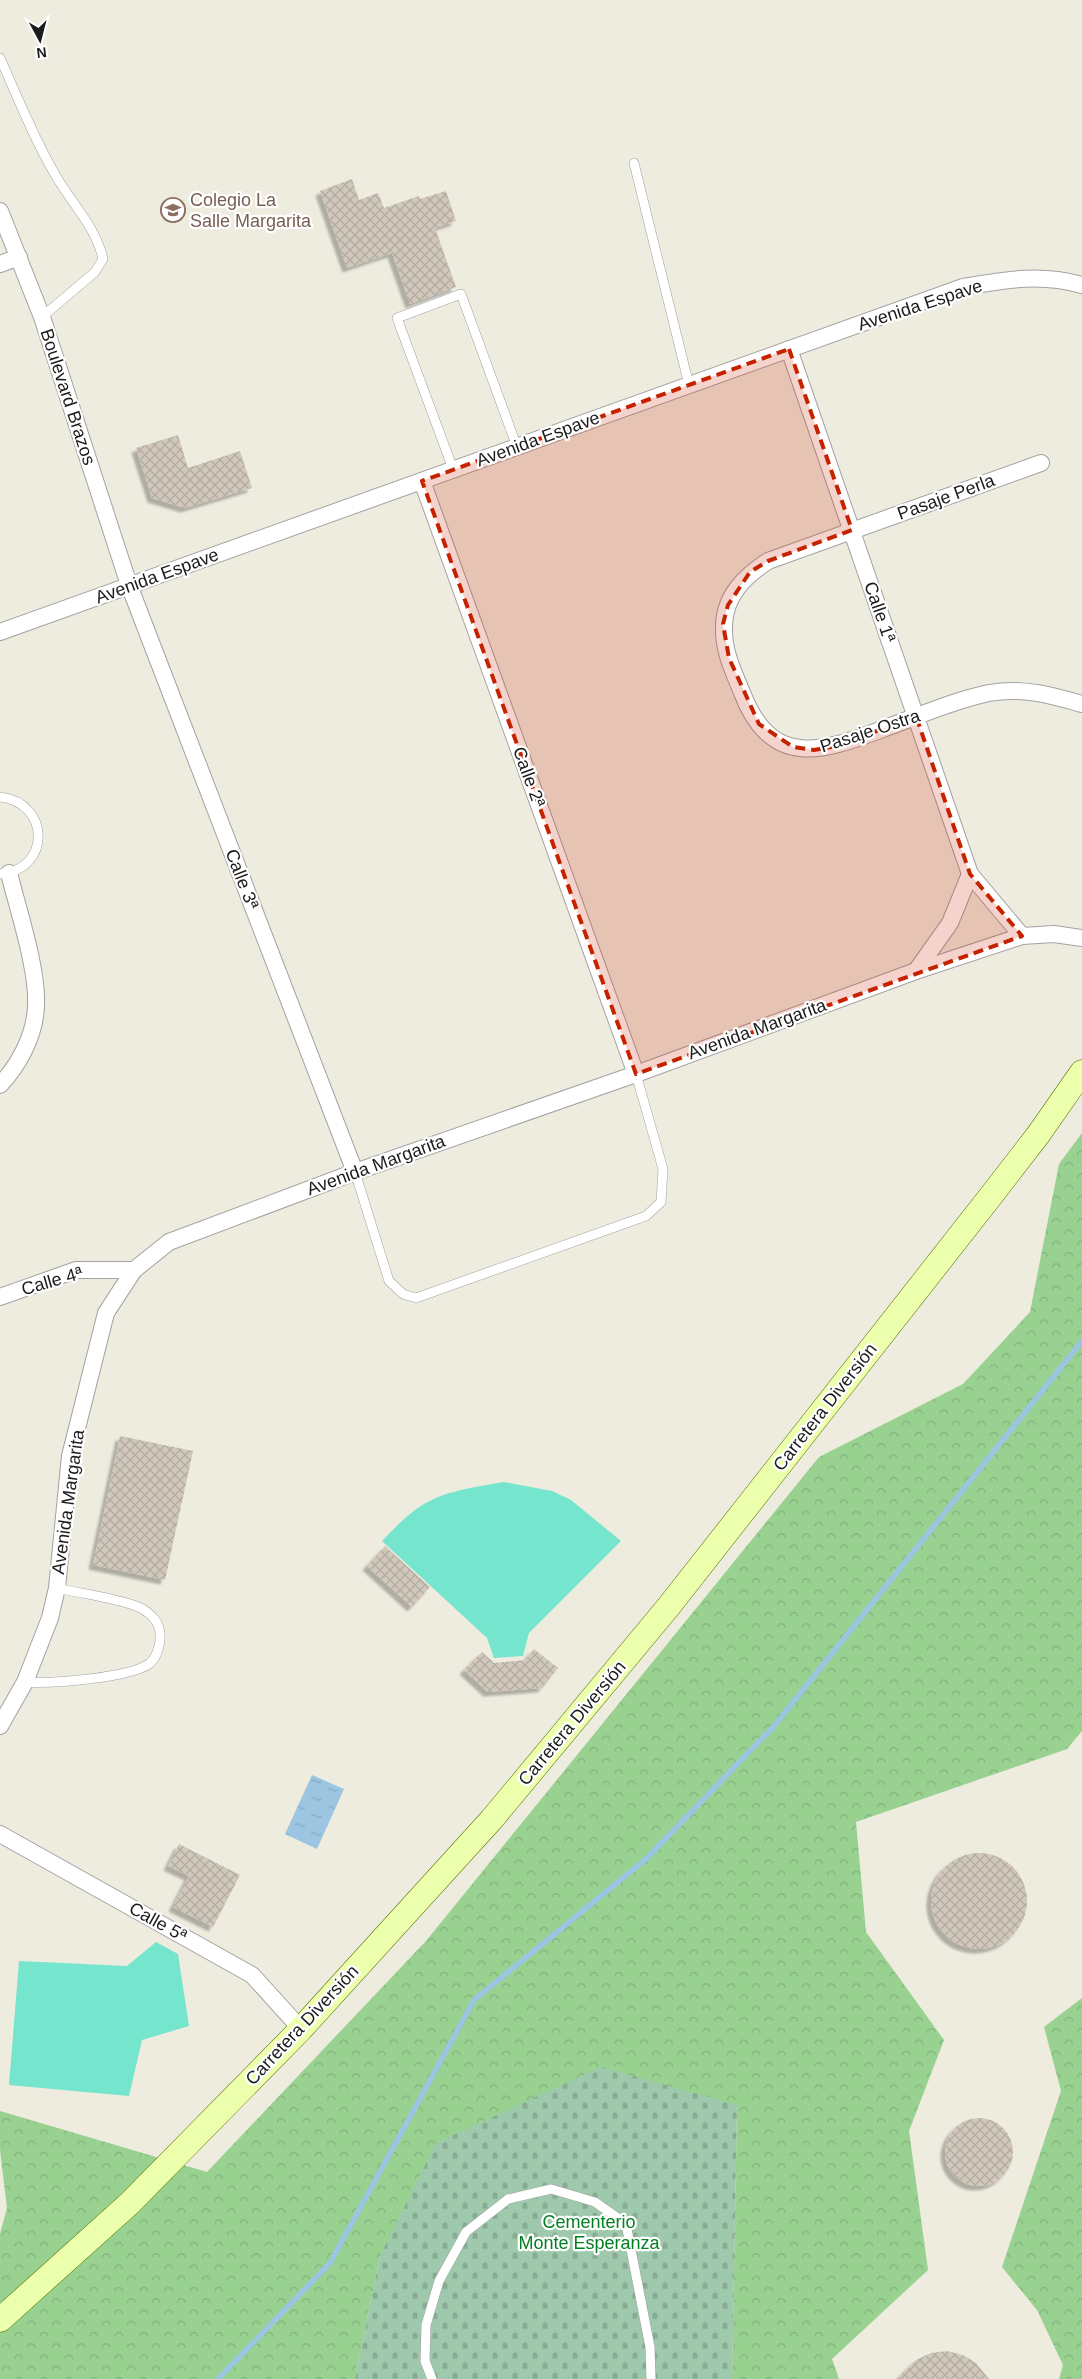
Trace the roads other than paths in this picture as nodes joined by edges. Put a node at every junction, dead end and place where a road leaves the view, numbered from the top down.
1 (0, 58) edge
2 (634, 162) dead end
3 (0, 211) edge
4 (19, 257) junction
5 (0, 264) edge
6 (1082, 285) edge
7 (42, 317) junction
8 (790, 349) junction
9 (689, 385) junction
10 (518, 447) junction
11 (1040, 463) dead end
12 (453, 469) junction
13 (422, 481) junction
14 (852, 530) junction
15 (129, 585) junction
16 (0, 632) edge
17 (1082, 704) edge
18 (916, 716) junction
19 (0, 797) edge
20 (4, 873) edge
21 (970, 874) junction
22 (1022, 936) junction
23 (1082, 938) edge
24 (916, 971) junction
25 (1082, 1072) edge
26 (636, 1074) junction
27 (0, 1085) edge
28 (355, 1172) junction
29 (134, 1270) junction
30 (0, 1297) edge
31 (57, 1588) junction
32 (24, 1682) junction
33 (0, 1726) edge
34 (0, 1834) edge
35 (301, 2029) junction
36 (0, 2320) edge
37 (432, 2379) edge
38 (651, 2379) edge

1 - 7 lane
2 - 9 lane
3 - 4 street, Boulevard Brazos
4 - 5 street
4 - 7 street, Boulevard Brazos
6 - 8 street, Avenida Espave
7 - 15 street, Boulevard Brazos
8 - 9 street, Avenida Espave
8 - 14 street, Calle 1ª
9 - 10 street, Avenida Espave
10 - 12 street, Avenida Espave
10 - 12 lane
11 - 14 street, Pasaje Perla
12 - 13 street, Avenida Espave
13 - 15 street, Avenida Espave
13 - 26 street, Calle 2ª
14 - 18 street, Calle 1ª
14 - 18 street, Pasaje Ostra
15 - 16 street, Avenida Espave
15 - 28 street, Calle 3ª
17 - 18 street, Pasaje Ostra
18 - 21 street, Calle 1ª
19 - 20 lane
20 - 27 street
21 - 22 street
21 - 24 street
22 - 23 street, Avenida Margarita
22 - 24 street, Avenida Margarita
24 - 26 street, Avenida Margarita
25 - 35 main road, Carretera Diversión
26 - 28 street, Avenida Margarita
26 - 28 lane
28 - 29 street, Avenida Margarita
29 - 30 street, Calle 4ª
29 - 31 street, Avenida Margarita
31 - 32 street, Avenida Margarita
31 - 32 lane
32 - 33 street, Avenida Margarita
34 - 35 street, Calle 5ª
35 - 36 main road, Carretera Diversión
37 - 38 lane

